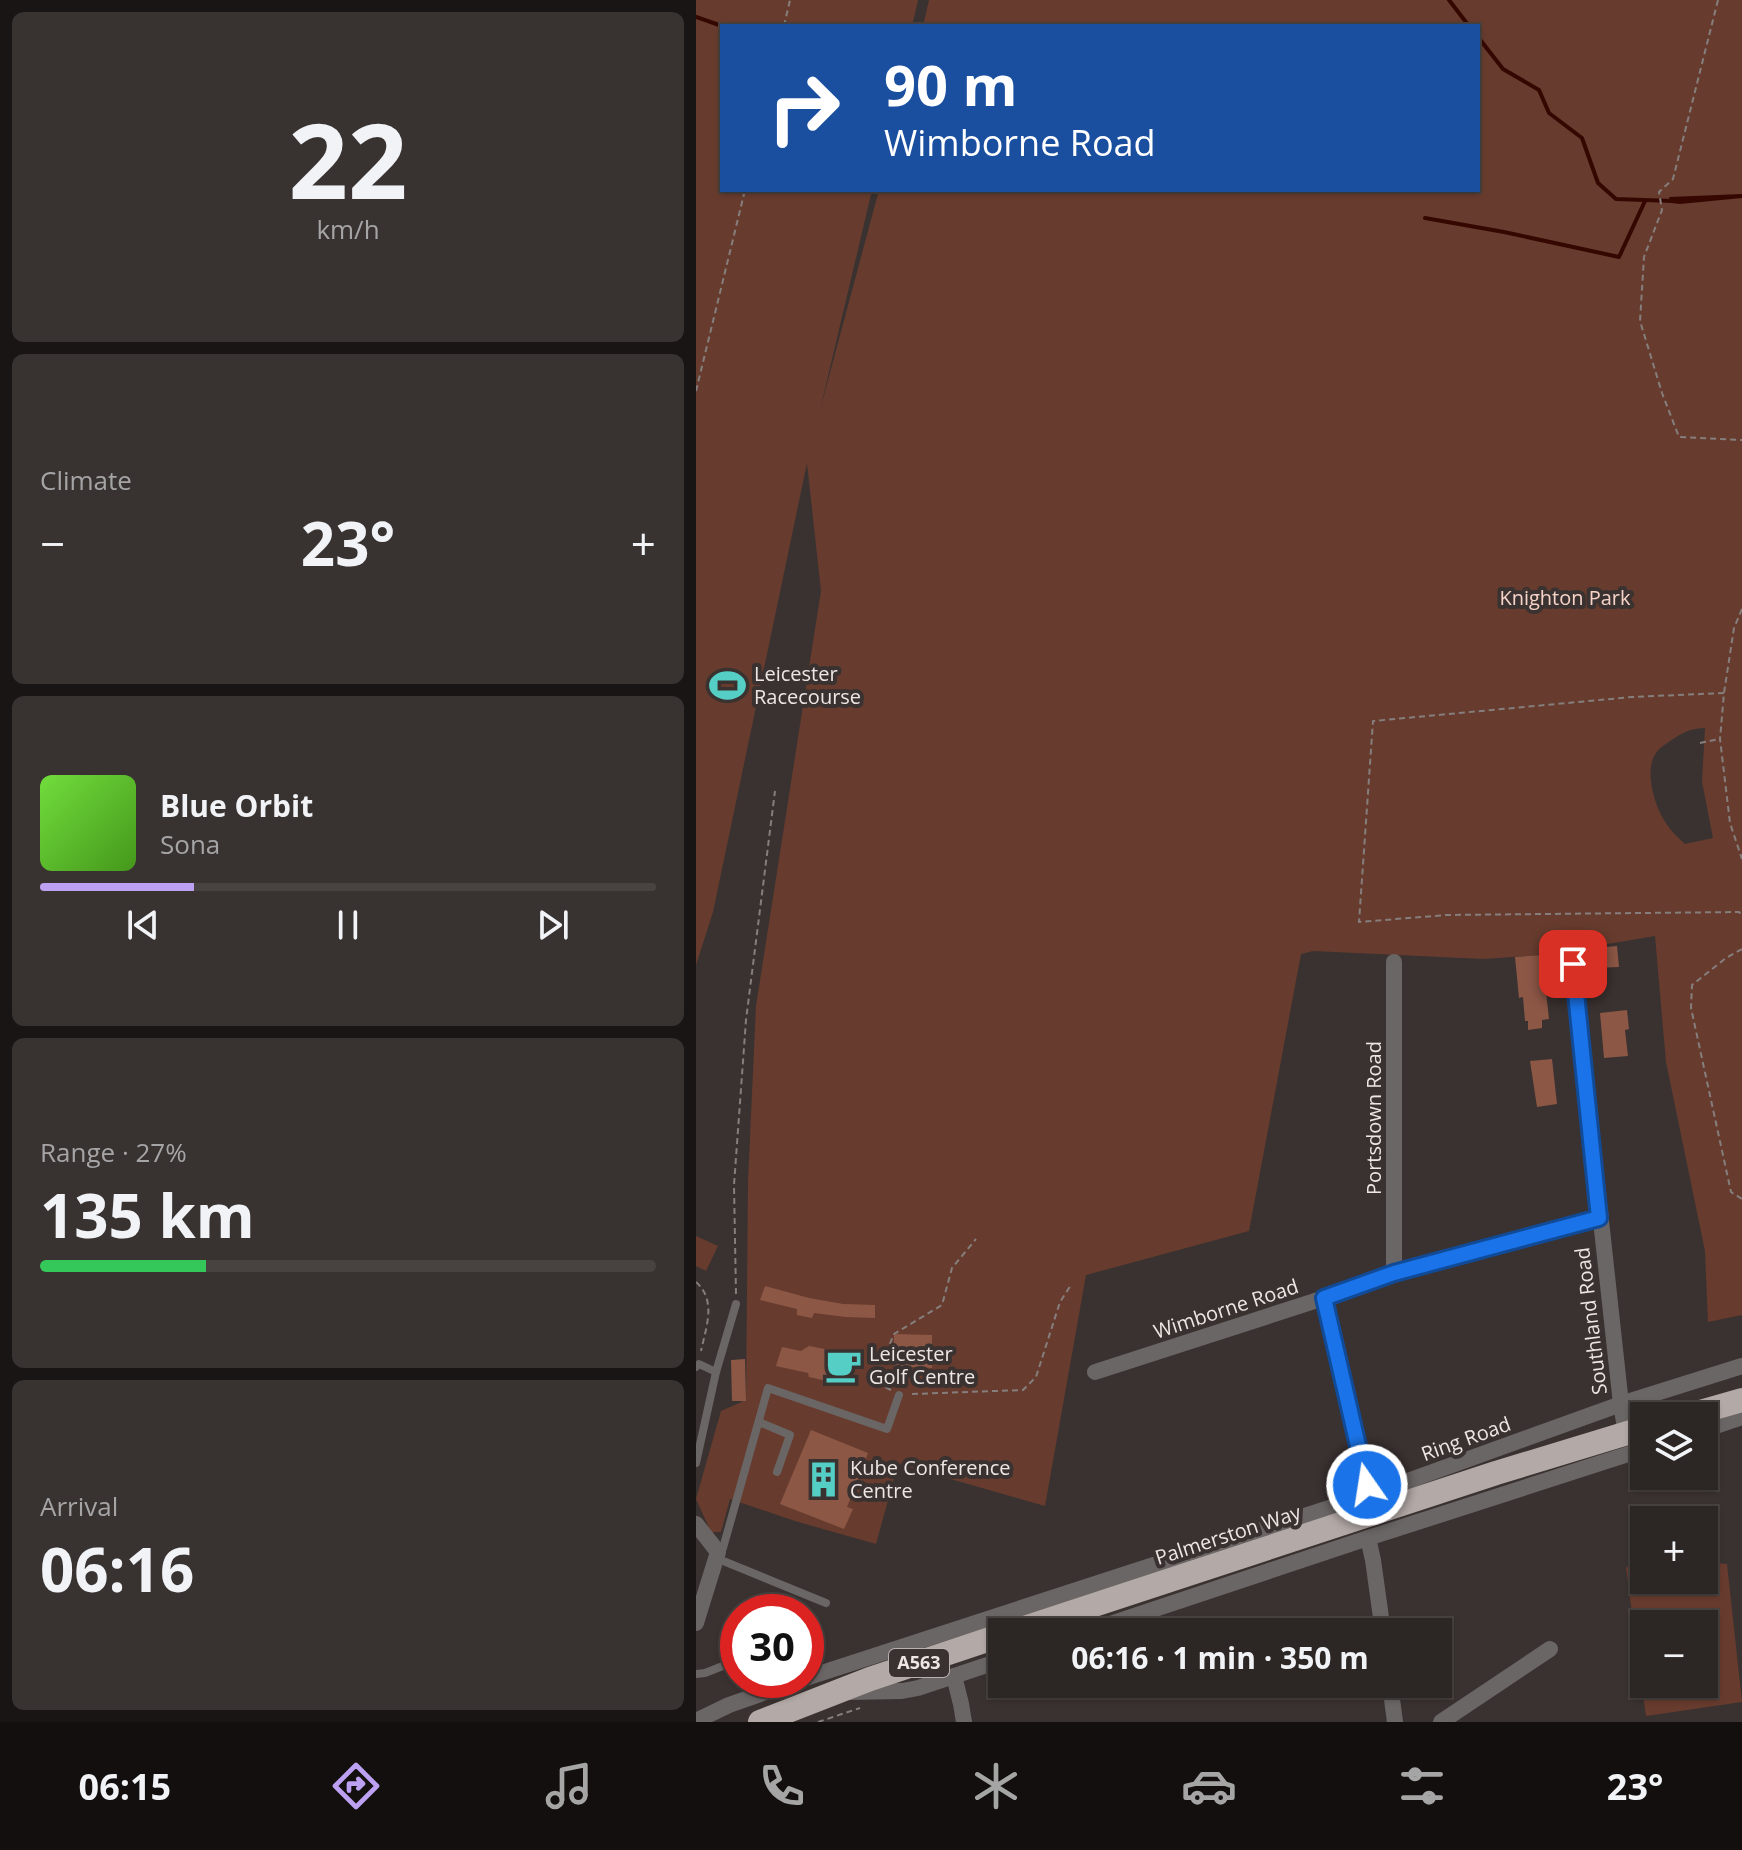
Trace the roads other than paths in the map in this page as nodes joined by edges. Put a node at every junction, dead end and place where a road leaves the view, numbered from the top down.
1 (1394, 962) dead end
2 (1573, 964) dead end
3 (1599, 1218) junction
4 (1394, 1273) junction
5 (1324, 1298) junction
6 (736, 1304) road end
7 (698, 1366) edge
8 (1742, 1366) edge
9 (716, 1372) junction
10 (1095, 1372) dead end
11 (899, 1395) road end
12 (1742, 1400) edge
13 (1621, 1404) junction
14 (1718, 1407) edge
15 (1742, 1417) edge
16 (1630, 1421) edge
17 (759, 1422) junction
18 (1718, 1425) edge
19 (1630, 1439) edge
20 (1630, 1440) edge
21 (696, 1463) edge
22 (777, 1472) dead end
23 (1369, 1495) junction
24 (696, 1524) edge
25 (1368, 1538) junction
26 (717, 1555) junction
27 (826, 1603) dead end
28 (1055, 1618) edge
29 (1128, 1618) edge
30 (1381, 1618) edge
31 (696, 1623) edge
32 (988, 1640) edge
33 (1550, 1649) dead end
34 (988, 1665) edge
35 (720, 1667) edge
36 (824, 1671) edge
37 (696, 1674) edge
38 (954, 1676) junction
39 (836, 1692) junction
40 (749, 1698) edge
41 (1392, 1698) edge
42 (696, 1721) edge
43 (760, 1722) edge
44 (964, 1722) edge
45 (1395, 1722) edge
46 (1441, 1722) edge

1 - 4 street, Portsdown Road
2 - 3 street, Southland Road
3 - 4 street, Wimborne Road
3 - 13 street, Southland Road
4 - 5 street, Wimborne Road
5 - 10 street, Wimborne Road
5 - 23 street
6 - 9 lane
7 - 9 lane
8 - 13 street, Ring Road
9 - 21 lane
11 - 17 lane
12 - 14 highway
13 - 16 street, Southland Road
13 - 23 street, Ring Road
15 - 18 street
17 - 22 lane
17 - 26 lane
19 - 28 highway, Palmerston Way
20 - 25 street
23 - 36 street, Ring Road
24 - 26 street
25 - 29 street
25 - 30 street
26 - 27 lane
26 - 31 street
32 - 39 highway, A563
33 - 46 street
34 - 38 street
35 - 37 lane
38 - 39 street
38 - 44 street
39 - 43 highway, A563
40 - 42 street
41 - 45 street

